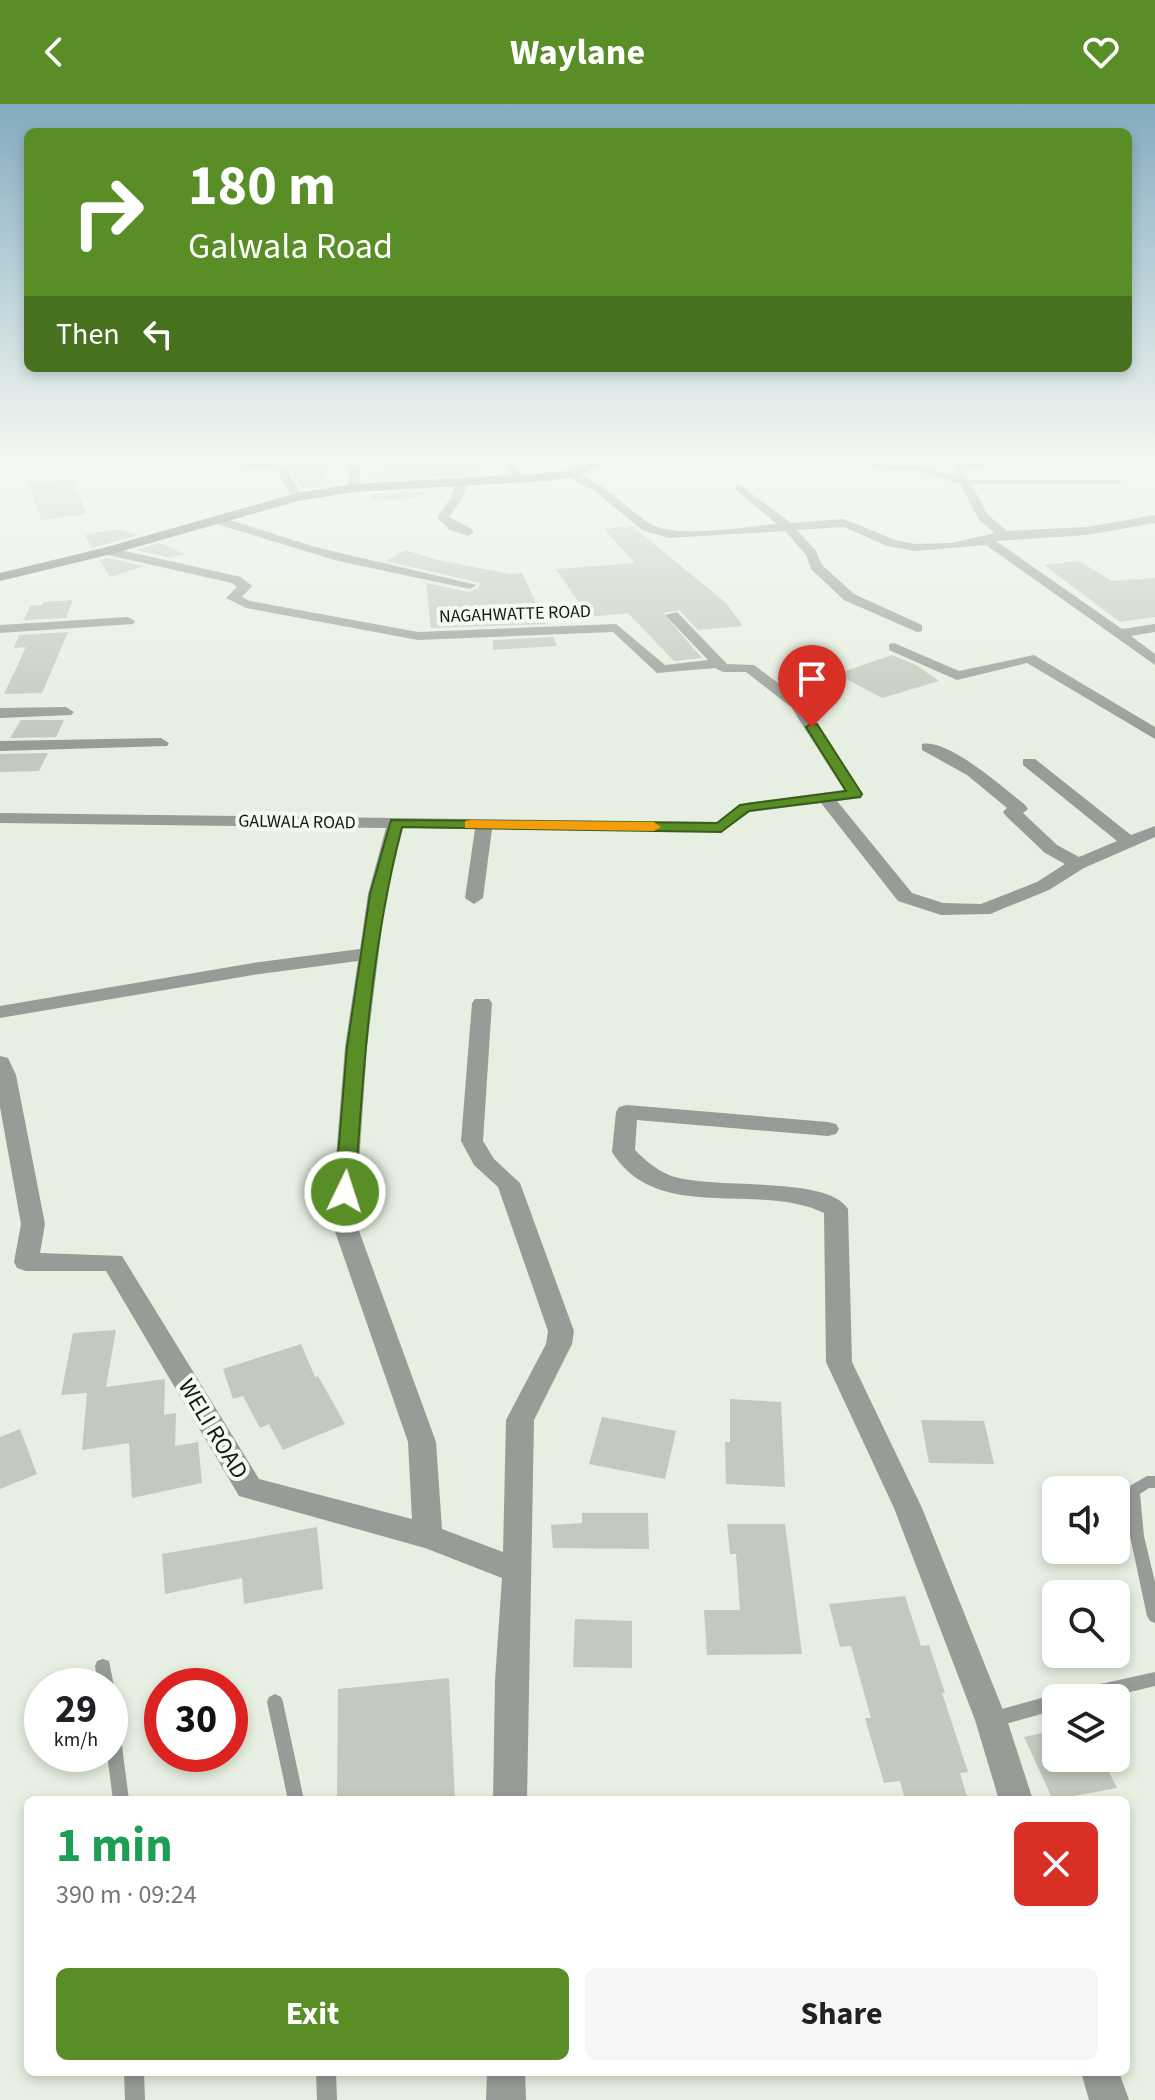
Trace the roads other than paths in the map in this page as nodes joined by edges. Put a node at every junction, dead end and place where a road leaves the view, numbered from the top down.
1 (110, 550) edge
2 (304, 550) edge
3 (809, 550) edge
4 (1001, 550) edge
5 (107, 551) junction
6 (0, 577) edge
7 (470, 585) dead end
8 (672, 615) dead end
9 (128, 621) dead end
10 (917, 628) dead end
11 (1155, 628) edge
12 (0, 629) edge
13 (1120, 634) junction
14 (894, 647) dead end
15 (1155, 661) edge
16 (719, 663) junction
17 (66, 712) dead end
18 (0, 713) edge
19 (1155, 734) edge
20 (161, 743) dead end
21 (0, 746) edge
22 (928, 747) dead end
23 (1029, 762) dead end
24 (827, 800) junction
25 (0, 818) edge
26 (396, 823) junction
27 (484, 825) junction
28 (1155, 831) edge
29 (1128, 842) junction
30 (1078, 864) junction
31 (474, 898) dead end
32 (369, 954) junction
33 (482, 1003) dead end
34 (0, 1012) edge
35 (0, 1063) edge
36 (828, 1129) dead end
37 (1155, 1482) edge
38 (428, 1536) junction
39 (518, 1571) junction
40 (1155, 1616) edge
41 (1155, 1679) edge
42 (1130, 1685) edge
43 (275, 1702) dead end
44 (1042, 1706) edge
45 (991, 1720) junction
46 (117, 1772) edge
47 (120, 1796) edge
48 (295, 1796) edge
49 (510, 1796) edge
50 (1015, 1796) edge
51 (134, 2076) edge
52 (326, 2076) edge
53 (506, 2076) edge
54 (1101, 2076) edge
55 (135, 2100) edge
56 (327, 2100) edge
57 (506, 2100) edge
58 (1109, 2100) edge

1 - 5 street
2 - 7 street
3 - 10 street
4 - 13 street
5 - 6 street
5 - 16 street, NAGAHWATTE ROAD
8 - 16 street
9 - 12 street
11 - 13 street
13 - 15 street
14 - 19 street
16 - 24 street, NAGAHWATTE ROAD
17 - 18 street
20 - 21 street
22 - 30 street
23 - 29 street
24 - 27 street, GALWALA ROAD
24 - 30 street
25 - 26 street, GALWALA ROAD
26 - 27 street, GALWALA ROAD
26 - 32 street
27 - 31 street
28 - 29 street
29 - 30 street
32 - 34 street
32 - 38 street
33 - 39 street
35 - 38 street, WELI ROAD
36 - 45 street
37 - 40 lane
38 - 39 street, WELI ROAD
39 - 49 street
41 - 42 lane
43 - 48 lane
44 - 45 lane
45 - 50 street
46 - 47 lane
51 - 55 lane
52 - 56 lane
53 - 57 street
54 - 58 street

